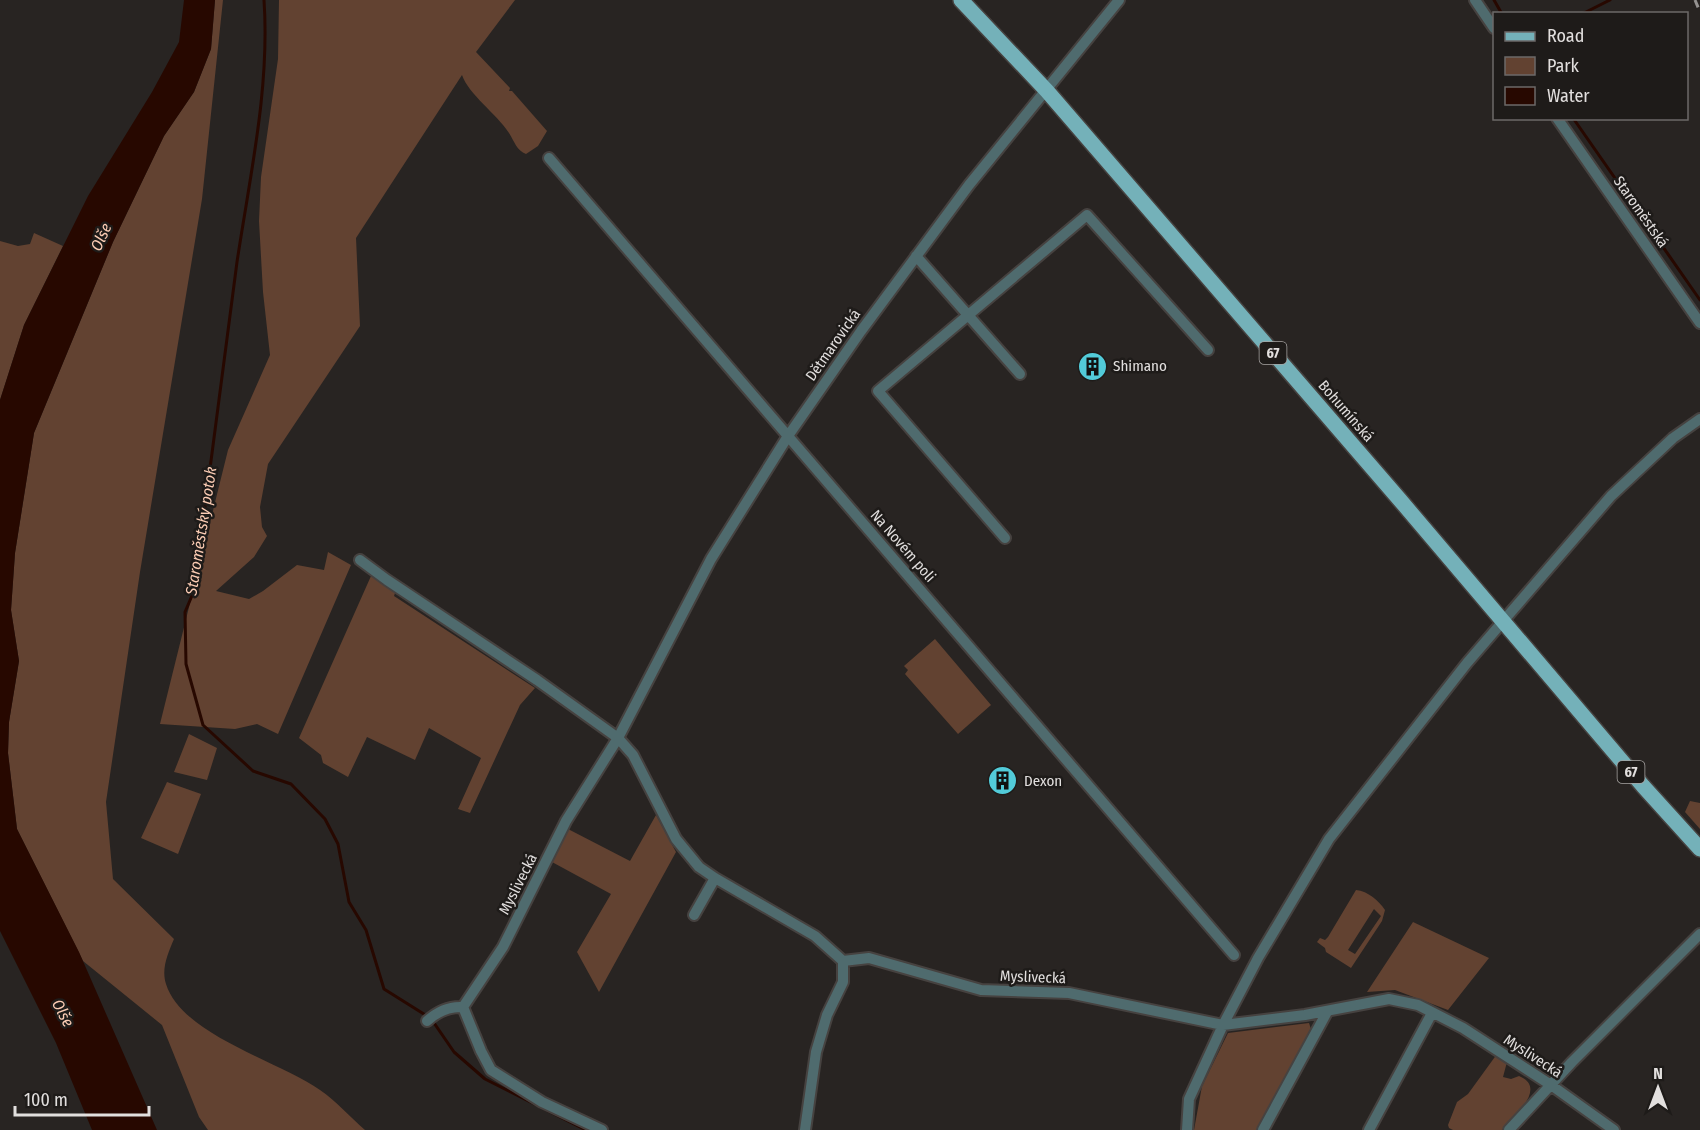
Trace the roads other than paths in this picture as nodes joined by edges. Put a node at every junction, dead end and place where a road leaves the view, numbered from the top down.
1 (961, 0) edge
2 (1119, 0) edge
3 (1475, 0) edge
4 (1493, 27) edge
5 (1047, 91) junction
6 (1558, 120) edge
7 (549, 158) dead end
8 (916, 256) junction
9 (968, 315) junction
10 (1700, 323) edge
11 (1208, 351) dead end
12 (1020, 374) dead end
13 (1700, 418) edge
14 (788, 436) junction
15 (1005, 538) dead end
16 (360, 560) dead end
17 (1503, 621) junction
18 (618, 738) junction
19 (1700, 849) edge
20 (716, 878) junction
21 (694, 915) dead end
22 (1700, 934) edge
23 (1234, 955) dead end
24 (843, 962) junction
25 (463, 1007) junction
26 (1327, 1012) junction
27 (1432, 1013) junction
28 (430, 1018) dead end
29 (1224, 1025) junction
30 (1551, 1085) junction
31 (602, 1130) edge
32 (805, 1130) edge
33 (1187, 1130) edge
34 (1263, 1130) edge
35 (1370, 1130) edge
36 (1509, 1130) edge
37 (1614, 1130) edge

1 - 5 main road, Bohumínská / 67
2 - 5 street, Dětmarovická
3 - 4 street
5 - 8 street, Dětmarovická
5 - 17 main road, Bohumínská / 67
6 - 10 street, Staroměstská
7 - 14 street, Na Novém poli
8 - 9 street
8 - 14 street, Dětmarovická
9 - 11 street
9 - 12 street
9 - 15 street
13 - 17 street
14 - 18 street, Dětmarovická
14 - 23 street, Na Novém poli
16 - 18 street
17 - 19 main road, Bohumínská / 67
17 - 29 street
18 - 20 street
18 - 25 street, Myslivecká
20 - 21 street
20 - 24 street
22 - 30 street
24 - 29 street, Myslivecká
24 - 32 street
25 - 28 street
25 - 31 street
26 - 27 street, Myslivecká
26 - 29 street, Myslivecká
26 - 34 street
27 - 30 street, Myslivecká
27 - 35 street
29 - 33 street
30 - 36 street
30 - 37 street, Myslivecká

